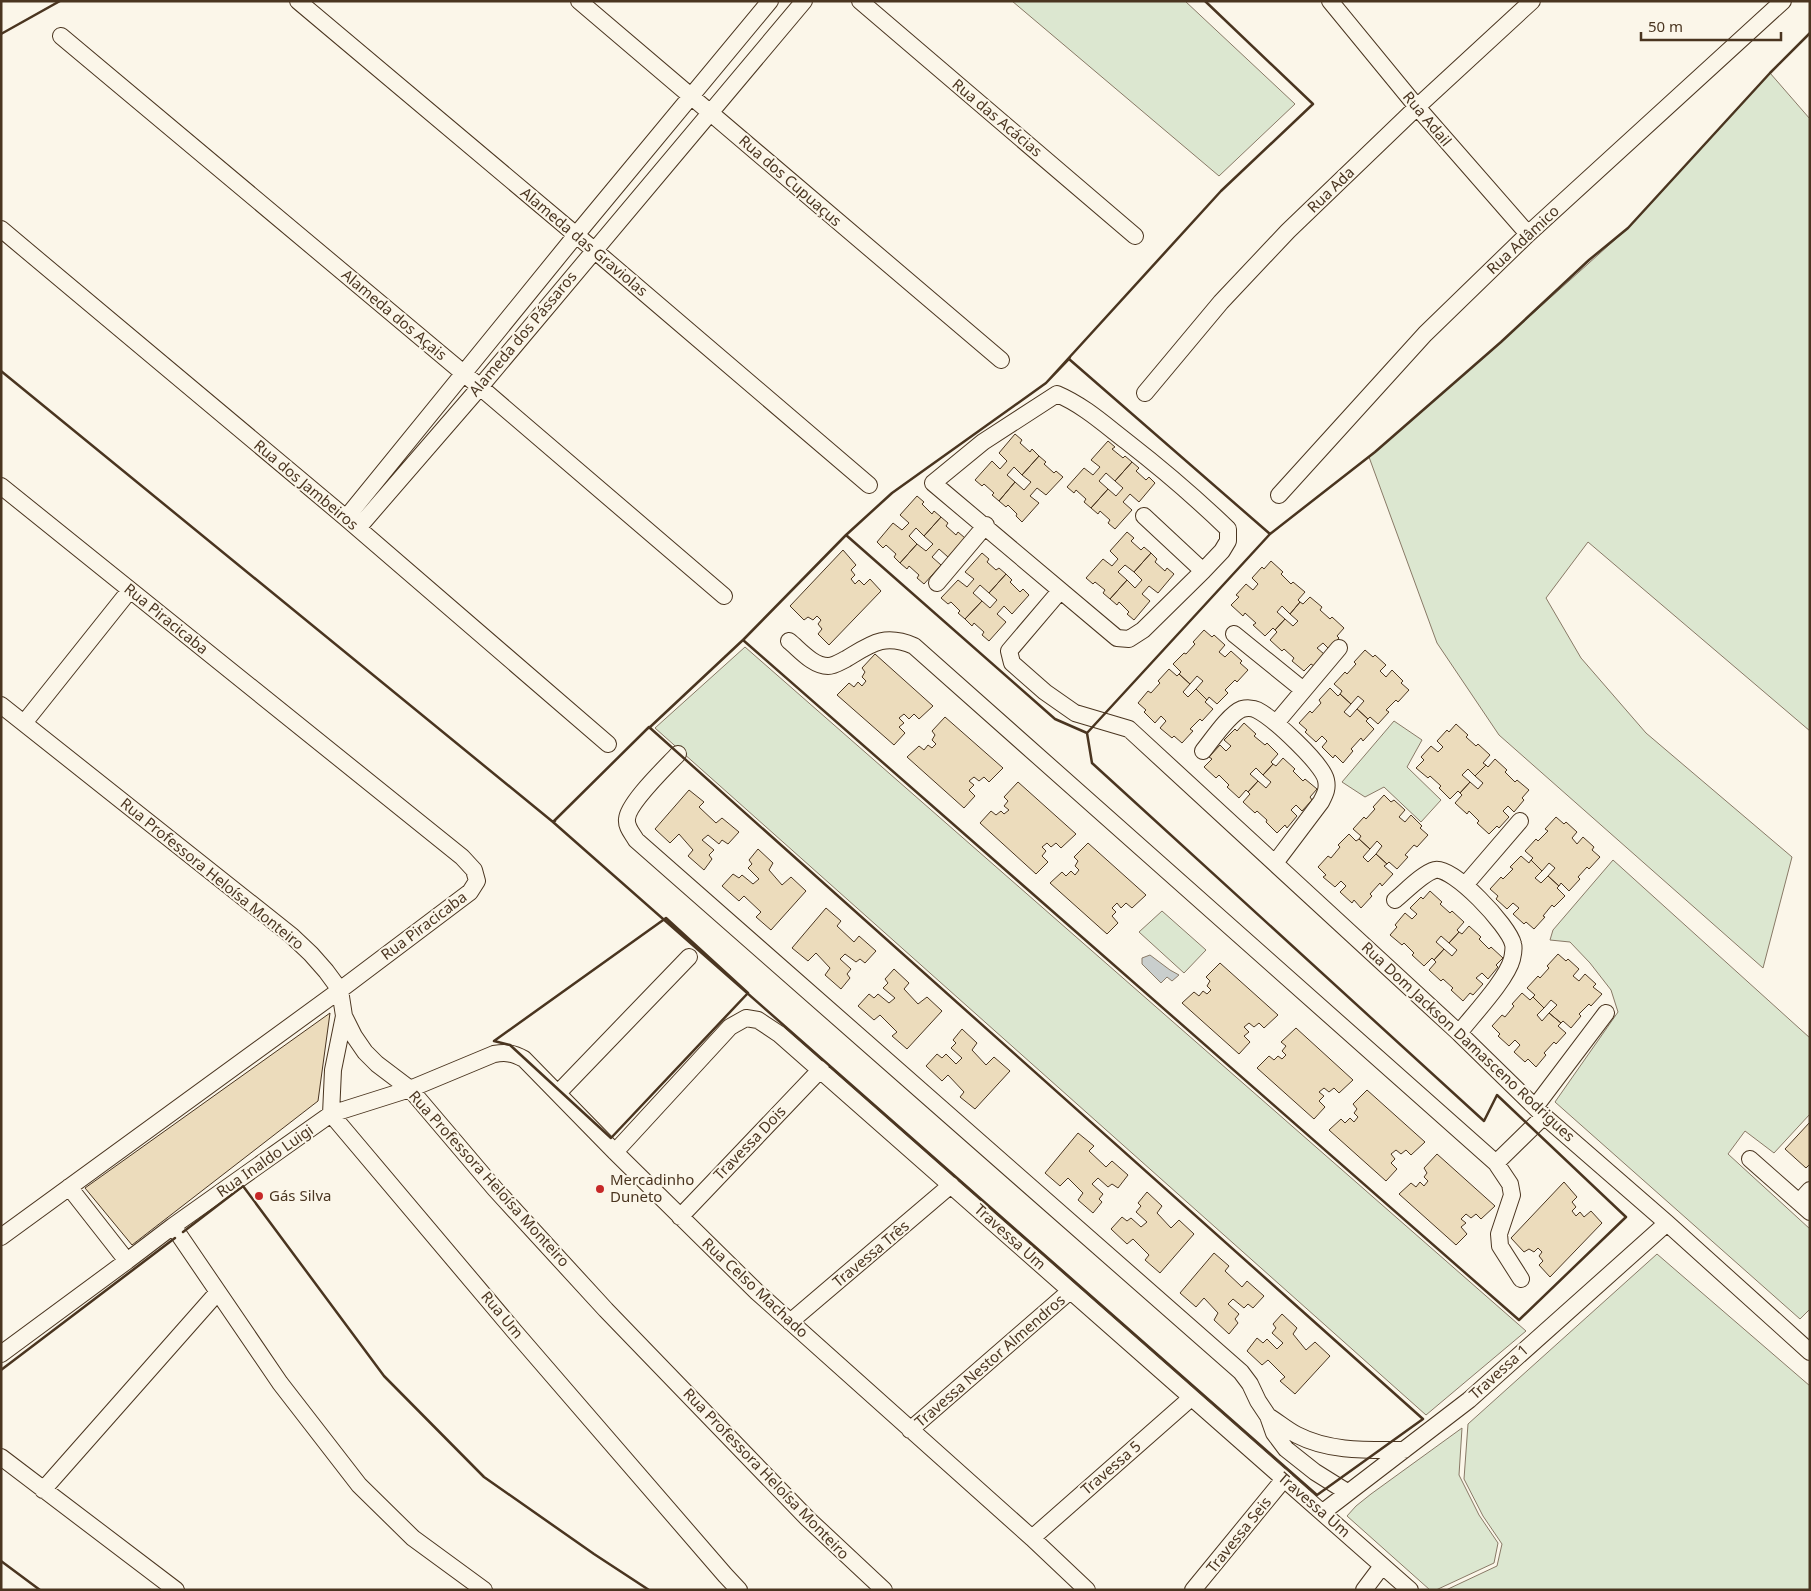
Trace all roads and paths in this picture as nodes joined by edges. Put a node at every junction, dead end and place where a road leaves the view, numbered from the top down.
1 (298, 1) edge
2 (579, 1) edge
3 (770, 1) edge
4 (804, 1) edge
5 (860, 1) edge
6 (1330, 1) edge
7 (1532, 1) edge
8 (1783, 1) edge
9 (62, 36) dead end
10 (691, 95) junction
11 (1417, 107) junction
12 (711, 113) junction
13 (1, 229) edge
14 (1528, 234) junction
15 (576, 235) junction
16 (1135, 236) dead end
17 (594, 250) junction
18 (1001, 360) dead end
19 (463, 373) junction
20 (480, 386) junction
21 (1145, 394) dead end
22 (869, 485) dead end
23 (1, 486) edge
24 (1279, 495) dead end
25 (1144, 516) dead end
26 (352, 523) junction
27 (986, 526) junction
28 (1203, 571) junction
29 (936, 583) dead end
30 (130, 590) junction
31 (1060, 591) junction
32 (724, 596) dead end
33 (1234, 634) dead end
34 (789, 641) dead end
35 (1338, 648) dead end
36 (1302, 689) junction
37 (1, 706) edge
38 (24, 723) junction
39 (1276, 723) junction
40 (608, 744) dead end
41 (1203, 751) dead end
42 (678, 754) dead end
43 (1520, 821) dead end
44 (1275, 863) junction
45 (1465, 885) junction
46 (1395, 900) dead end
47 (689, 957) dead end
48 (340, 990) junction
49 (1606, 1013) dead end
50 (344, 1016) junction
51 (1460, 1033) junction
52 (821, 1069) junction
53 (410, 1089) junction
54 (558, 1093) junction
55 (1539, 1111) junction
56 (331, 1114) junction
57 (615, 1152) junction
58 (1750, 1159) dead end
59 (1496, 1163) junction
60 (951, 1185) junction
61 (69, 1187) junction
62 (1806, 1201) edge
63 (680, 1217) junction
64 (1667, 1223) junction
65 (173, 1226) junction
66 (1, 1237) edge
67 (130, 1259) junction
68 (1521, 1278) dead end
69 (1070, 1291) junction
70 (217, 1293) junction
71 (790, 1322) junction
72 (1808, 1346) edge
73 (1, 1354) edge
74 (1191, 1398) junction
75 (1268, 1416) junction
76 (910, 1430) junction
77 (1404, 1450) junction
78 (1, 1457) edge
79 (1284, 1479) junction
80 (43, 1490) junction
81 (1348, 1492) junction
82 (1323, 1512) junction
83 (1032, 1538) junction
84 (1382, 1566) junction
85 (176, 1590) edge
86 (484, 1590) edge
87 (739, 1590) edge
88 (884, 1590) edge
89 (1087, 1590) edge
90 (1193, 1590) edge
91 (1364, 1590) edge
92 (1410, 1590) edge

1 - 15 street, Alameda das Graviolas
2 - 10 street, Rua dos Cupuaçus
3 - 10 street, Alameda dos Pássaros
4 - 12 street, Alameda dos Pássaros
5 - 16 street, Rua das Acácias
6 - 11 street, Rua Adail
7 - 11 street, Rua Ada
8 - 14 street, Rua Adâmico
9 - 19 street, Alameda dos Açais
10 - 12 street, Rua dos Cupuaçus
10 - 15 street, Alameda dos Pássaros
11 - 14 street, Rua Adail
11 - 21 street, Rua Ada
12 - 17 street, Alameda dos Pássaros
12 - 18 street, Rua dos Cupuaçus
13 - 26 street, Rua dos Jambeiros
14 - 24 street, Rua Adâmico
15 - 17 street, Alameda das Graviolas
15 - 19 street, Alameda dos Pássaros
17 - 20 street, Alameda dos Pássaros
17 - 22 street, Alameda das Graviolas
19 - 20 street, Alameda dos Açais
19 - 26 street, Alameda dos Pássaros
20 - 26 street, Alameda dos Pássaros
20 - 32 street, Alameda dos Açais
23 - 30 street, Rua Piracicaba
25 - 28 street
26 - 40 street, Rua dos Jambeiros
27 - 28 street
27 - 29 street
27 - 31 street
28 - 31 street
30 - 38 street
30 - 48 street, Rua Piracicaba
31 - 44 street, Rua Dom Jackson Damasceno Rodrigues
33 - 36 street
34 - 59 street
35 - 36 street
36 - 39 street
37 - 38 street, Rua Professora Heloísa Monteiro
38 - 48 street, Rua Professora Heloísa Monteiro
39 - 41 street
39 - 44 street
42 - 75 street
43 - 45 street
44 - 51 street, Rua Dom Jackson Damasceno Rodrigues
45 - 46 street
45 - 51 street
47 - 54 street
48 - 50 street, Rua Professora Heloísa Monteiro
48 - 61 street, Rua Piracicaba
49 - 55 street
50 - 53 street, Rua Professora Heloísa Monteiro
50 - 56 street
51 - 55 street, Rua Dom Jackson Damasceno Rodrigues
52 - 57 street, Travessa Um
52 - 60 street, Travessa Um
52 - 63 street, Travessa Dois
53 - 54 street, Rua Celso Machado
53 - 56 street, Rua Inaldo Luigi
53 - 88 street, Rua Professora Heloísa Monteiro
54 - 57 street, Rua Celso Machado
55 - 59 street
55 - 64 street, Rua Dom Jackson Damasceno Rodrigues
56 - 65 street, Rua Inaldo Luigi
56 - 87 street, Rua Um
57 - 63 street, Rua Celso Machado
58 - 62 street
59 - 68 street
60 - 69 street, Travessa Um
60 - 71 street, Travessa Três
61 - 66 street, Rua Piracicaba
61 - 67 street
63 - 71 street, Rua Celso Machado
64 - 72 street, Rua Dom Jackson Damasceno Rodrigues
64 - 77 street, Travessa 1
65 - 67 street, Rua Inaldo Luigi
65 - 70 street
67 - 73 street, Rua Inaldo Luigi
69 - 74 street, Travessa Um
69 - 76 street, Travessa Nestor Almendros
70 - 80 street
70 - 86 street
71 - 76 street, Rua Celso Machado
74 - 79 street, Travessa Um
74 - 83 street, Travessa 5
75 - 77 street
75 - 81 street
76 - 83 street, Rua Celso Machado
77 - 81 street, Travessa 1
78 - 80 street
79 - 82 street, Travessa Um
79 - 90 street, Travessa Seis
80 - 85 street
81 - 82 street, Travessa 1
82 - 84 street, Travessa Um
83 - 89 street, Rua Celso Machado
84 - 91 street
84 - 92 street, Travessa Um

